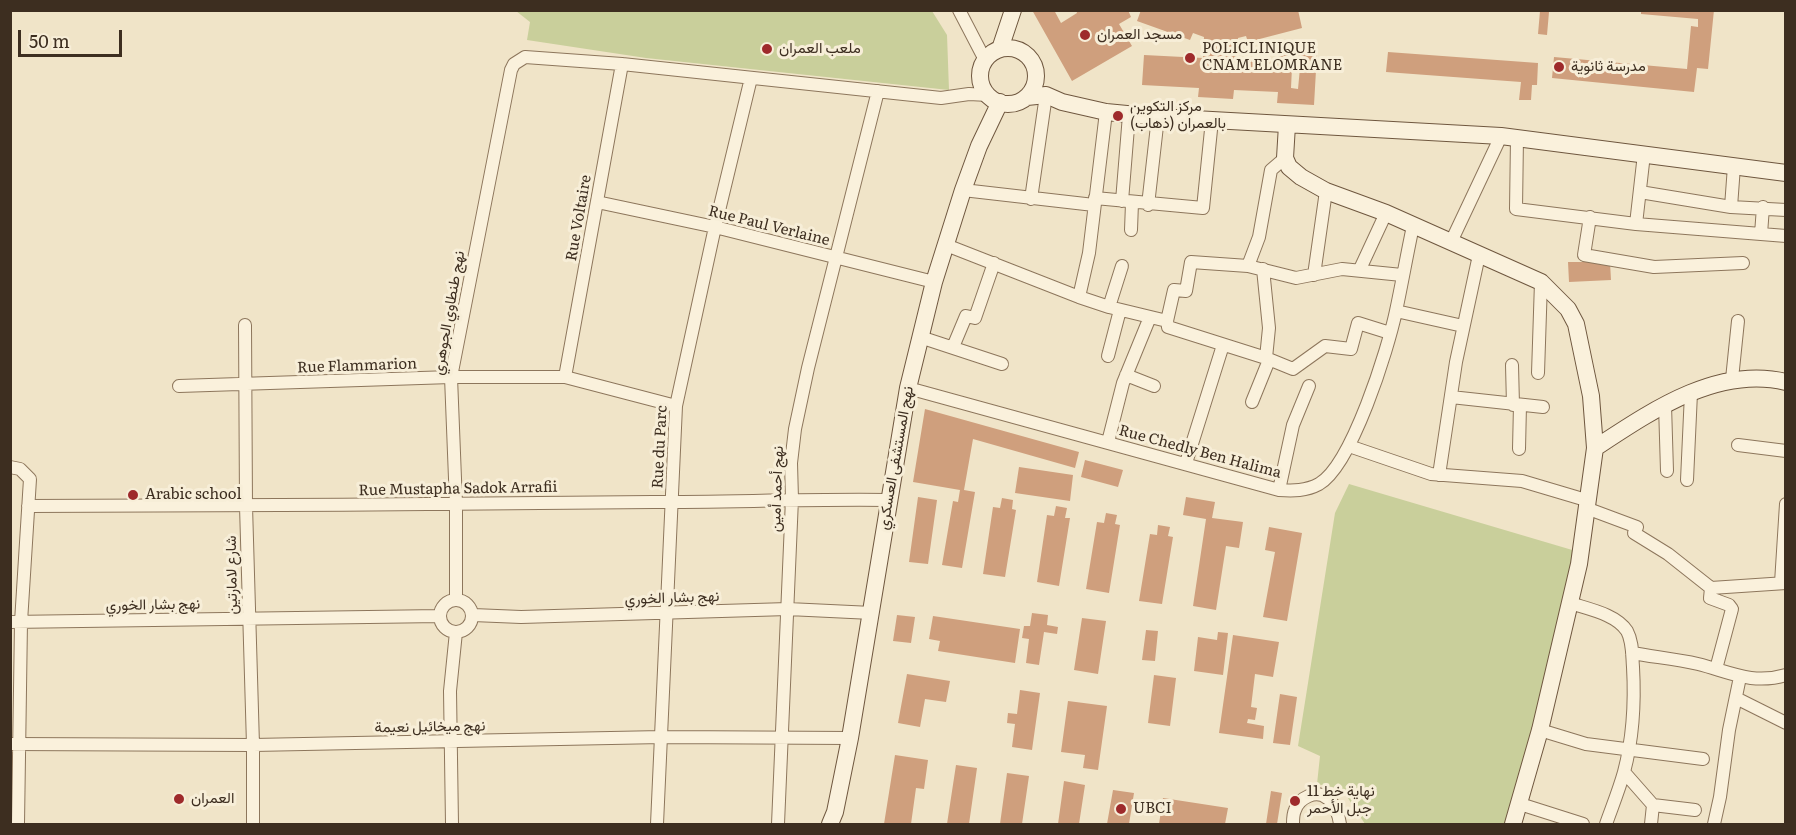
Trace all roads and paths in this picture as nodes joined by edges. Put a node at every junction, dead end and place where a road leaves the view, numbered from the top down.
1 (959, 10) edge
2 (1013, 10) edge
3 (1000, 49) junction
4 (986, 60) junction
5 (622, 64) junction
6 (751, 78) junction
7 (878, 91) junction
8 (1047, 95) junction
9 (1027, 97) junction
10 (994, 99) junction
11 (1106, 112) junction
12 (1129, 115) junction
13 (1158, 117) junction
14 (1212, 120) junction
15 (1287, 125) junction
16 (1509, 137) junction
17 (1644, 154) junction
18 (1285, 158) junction
19 (1734, 166) junction
20 (1785, 173) edge
21 (963, 190) junction
22 (1326, 191) junction
23 (1640, 192) junction
24 (1031, 199) junction
25 (597, 202) junction
26 (1095, 202) junction
27 (1127, 202) junction
28 (1148, 205) junction
29 (1731, 207) junction
30 (1763, 207) junction
31 (1785, 210) edge
32 (1386, 213) junction
33 (1590, 217) junction
34 (1636, 224) junction
35 (1413, 226) junction
36 (715, 227) junction
37 (1131, 230) dead end
38 (1761, 234) junction
39 (1785, 236) edge
40 (1451, 242) junction
41 (946, 245) junction
42 (1479, 255) junction
43 (836, 258) junction
44 (994, 263) junction
45 (1743, 263) dead end
46 (1122, 266) dead end
47 (1248, 266) junction
48 (1263, 269) junction
49 (1360, 269) junction
50 (1314, 275) junction
51 (1402, 275) junction
52 (934, 282) junction
53 (1541, 282) junction
54 (1079, 297) junction
55 (1115, 308) junction
56 (1396, 311) junction
57 (1149, 317) junction
58 (1167, 321) junction
59 (1738, 321) dead end
60 (245, 326) dead end
61 (1463, 326) junction
62 (1390, 333) junction
63 (921, 337) junction
64 (1223, 345) junction
65 (953, 346) junction
66 (1108, 356) dead end
67 (1268, 359) junction
68 (1002, 364) dead end
69 (1512, 365) dead end
70 (1538, 373) dead end
71 (1126, 375) junction
72 (451, 377) junction
73 (565, 377) junction
74 (1732, 379) junction
75 (1785, 382) edge
76 (245, 385) junction
77 (179, 386) dead end
78 (1154, 386) dead end
79 (1309, 386) dead end
80 (908, 388) junction
81 (1691, 393) junction
82 (1451, 397) junction
83 (1252, 402) dead end
84 (676, 405) junction
85 (1516, 405) junction
86 (1665, 405) junction
87 (1543, 407) dead end
88 (1108, 442) junction
89 (1738, 445) dead end
90 (1349, 446) junction
91 (1595, 448) junction
92 (1519, 449) dead end
93 (1785, 451) edge
94 (1186, 463) junction
95 (15, 468) edge
96 (1667, 471) dead end
97 (1439, 476) junction
98 (1687, 480) dead end
99 (1279, 490) junction
100 (792, 499) junction
101 (888, 500) junction
102 (672, 502) junction
103 (456, 504) junction
104 (1586, 504) junction
105 (1785, 504) edge
106 (28, 506) junction
107 (246, 506) junction
108 (1783, 584) edge
109 (1711, 588) junction
110 (456, 600) junction
111 (1570, 603) junction
112 (788, 609) junction
113 (667, 613) junction
114 (872, 613) junction
115 (473, 615) junction
116 (440, 616) junction
117 (248, 619) junction
118 (16, 622) edge
119 (456, 632) junction
120 (1632, 653) junction
121 (1716, 669) junction
122 (1785, 675) edge
123 (1740, 677) junction
124 (1736, 698) junction
125 (1785, 723) edge
126 (1540, 730) junction
127 (662, 737) junction
128 (850, 738) junction
129 (782, 739) junction
130 (452, 741) junction
131 (15, 744) edge
132 (253, 746) junction
133 (1629, 749) junction
134 (1703, 759) dead end
135 (1624, 772) junction
136 (1520, 804) junction
137 (1653, 805) junction
138 (1695, 810) dead end
139 (18, 825) edge
140 (253, 825) edge
141 (452, 825) edge
142 (657, 825) edge
143 (778, 825) edge
144 (830, 825) edge
145 (1293, 825) edge
146 (1340, 825) edge
147 (1514, 825) edge
148 (1583, 825) edge
149 (1606, 825) edge
150 (1651, 825) edge
151 (1714, 825) edge

1 - 4 street
2 - 3 street
3 - 4 street
3 - 9 street
4 - 10 street
5 - 6 street
5 - 25 street, Rue Voltaire
5 - 72 street, نهج طنطاوي الجوهري
6 - 7 street
6 - 36 street, Rue du Parc
7 - 10 street
7 - 43 street, نهج أحمد أمين
8 - 9 street
8 - 11 street
8 - 24 street
9 - 10 street
10 - 21 street, نهج المستشفى العسكري
11 - 12 street
11 - 26 street
12 - 13 street
12 - 27 street
13 - 14 street
13 - 28 street
14 - 15 street
14 - 28 street
15 - 16 street
15 - 18 street
16 - 17 street
16 - 33 street
16 - 40 street
17 - 19 street
17 - 23 street
18 - 22 street
18 - 47 street
19 - 20 street
19 - 29 street
21 - 24 street
21 - 41 street, نهج المستشفى العسكري
22 - 32 street
22 - 50 street
23 - 29 street
23 - 34 street
24 - 26 street
25 - 36 street, Rue Paul Verlaine
25 - 73 street, Rue Voltaire
26 - 27 street
26 - 54 street
27 - 28 street
27 - 37 street
29 - 30 street
30 - 31 street
30 - 38 street
32 - 35 street
32 - 49 street
33 - 34 street
33 - 45 street
34 - 38 street
35 - 40 street
35 - 51 street, Rue Chedly Ben Halima
36 - 43 street, Rue Paul Verlaine
36 - 84 street, Rue du Parc
38 - 39 street
40 - 42 street
41 - 44 street
41 - 52 street, نهج المستشفى العسكري
42 - 53 street
42 - 61 street
43 - 52 street, Rue Paul Verlaine
43 - 100 street, نهج أحمد أمين
44 - 54 street
44 - 65 street
46 - 55 street
47 - 48 street
47 - 58 street
48 - 50 street
48 - 67 street
49 - 50 street
49 - 51 street
51 - 56 street, Rue Chedly Ben Halima
52 - 63 street, نهج المستشفى العسكري
53 - 70 street
53 - 91 street
54 - 55 street
55 - 57 street
55 - 66 street
56 - 61 street
56 - 62 street, Rue Chedly Ben Halima
57 - 58 street
57 - 71 street
58 - 64 street
59 - 74 street
60 - 76 street, شارع لامارتين
61 - 82 street
62 - 67 street
62 - 90 street, Rue Chedly Ben Halima
63 - 65 street
63 - 80 street, نهج المستشفى العسكري
64 - 67 street
64 - 94 street
65 - 68 street
67 - 83 street
69 - 85 street
71 - 78 street
71 - 88 street
72 - 73 street, Rue Flammarion
72 - 76 street, Rue Flammarion
72 - 103 street, نهج طنطاوي الجوهري
73 - 84 street, Rue Flammarion
74 - 75 street
74 - 81 street
76 - 77 street, Rue Flammarion
76 - 107 street, شارع لامارتين
79 - 99 street
80 - 88 street, Rue Chedly Ben Halima
80 - 101 street, نهج المستشفى العسكري
81 - 86 street
81 - 98 street
82 - 85 street
82 - 97 street
84 - 102 street, Rue du Parc
85 - 87 street
85 - 92 street
86 - 91 street
86 - 96 street
88 - 94 street, Rue Chedly Ben Halima
89 - 93 street
90 - 97 street
90 - 99 street, Rue Chedly Ben Halima
91 - 104 street
94 - 99 street, Rue Chedly Ben Halima
95 - 106 street
97 - 104 street
100 - 101 street, Rue Mustapha Sadok Arrafii
100 - 102 street, Rue Mustapha Sadok Arrafii
100 - 112 street, نهج أحمد أمين
101 - 114 street, نهج المستشفى العسكري
102 - 103 street, Rue Mustapha Sadok Arrafii
102 - 113 street, Rue du Parc
103 - 107 street, Rue Mustapha Sadok Arrafii
103 - 110 street, نهج طنطاوي الجوهري
104 - 109 street
104 - 111 street
105 - 108 street
106 - 107 street, Rue Mustapha Sadok Arrafii
106 - 118 street
107 - 117 street, شارع لامارتين
108 - 109 street
109 - 121 street
110 - 115 street
110 - 116 street
111 - 120 street
111 - 126 street
112 - 113 street, نهج بشار الخوري
112 - 114 street, نهج بشار الخوري
112 - 129 street, نهج أحمد أمين
113 - 115 street, نهج بشار الخوري
113 - 127 street, Rue du Parc
114 - 128 street, نهج المستشفى العسكري
115 - 119 street
116 - 117 street, نهج بشار الخوري
116 - 119 street
117 - 118 street, نهج بشار الخوري
117 - 132 street, شارع لامارتين
118 - 131 street
119 - 130 street
120 - 121 street
120 - 133 street
121 - 123 street
122 - 123 street
123 - 124 street
124 - 125 street
124 - 151 street
126 - 133 street
126 - 136 street
127 - 129 street, نهج ميخائيل نعيمة
127 - 130 street, نهج ميخائيل نعيمة
127 - 142 street, Rue du Parc
128 - 129 street, نهج ميخائيل نعيمة
128 - 144 street, نهج المستشفى العسكري
129 - 143 street, نهج أحمد أمين
130 - 132 street, نهج ميخائيل نعيمة
130 - 141 street
131 - 132 street, نهج ميخائيل نعيمة
131 - 139 street
132 - 140 street, شارع لامارتين
133 - 134 street
133 - 135 street
135 - 137 street
135 - 149 street
136 - 147 street
136 - 148 street
137 - 138 street
137 - 150 street
145 - 146 street

